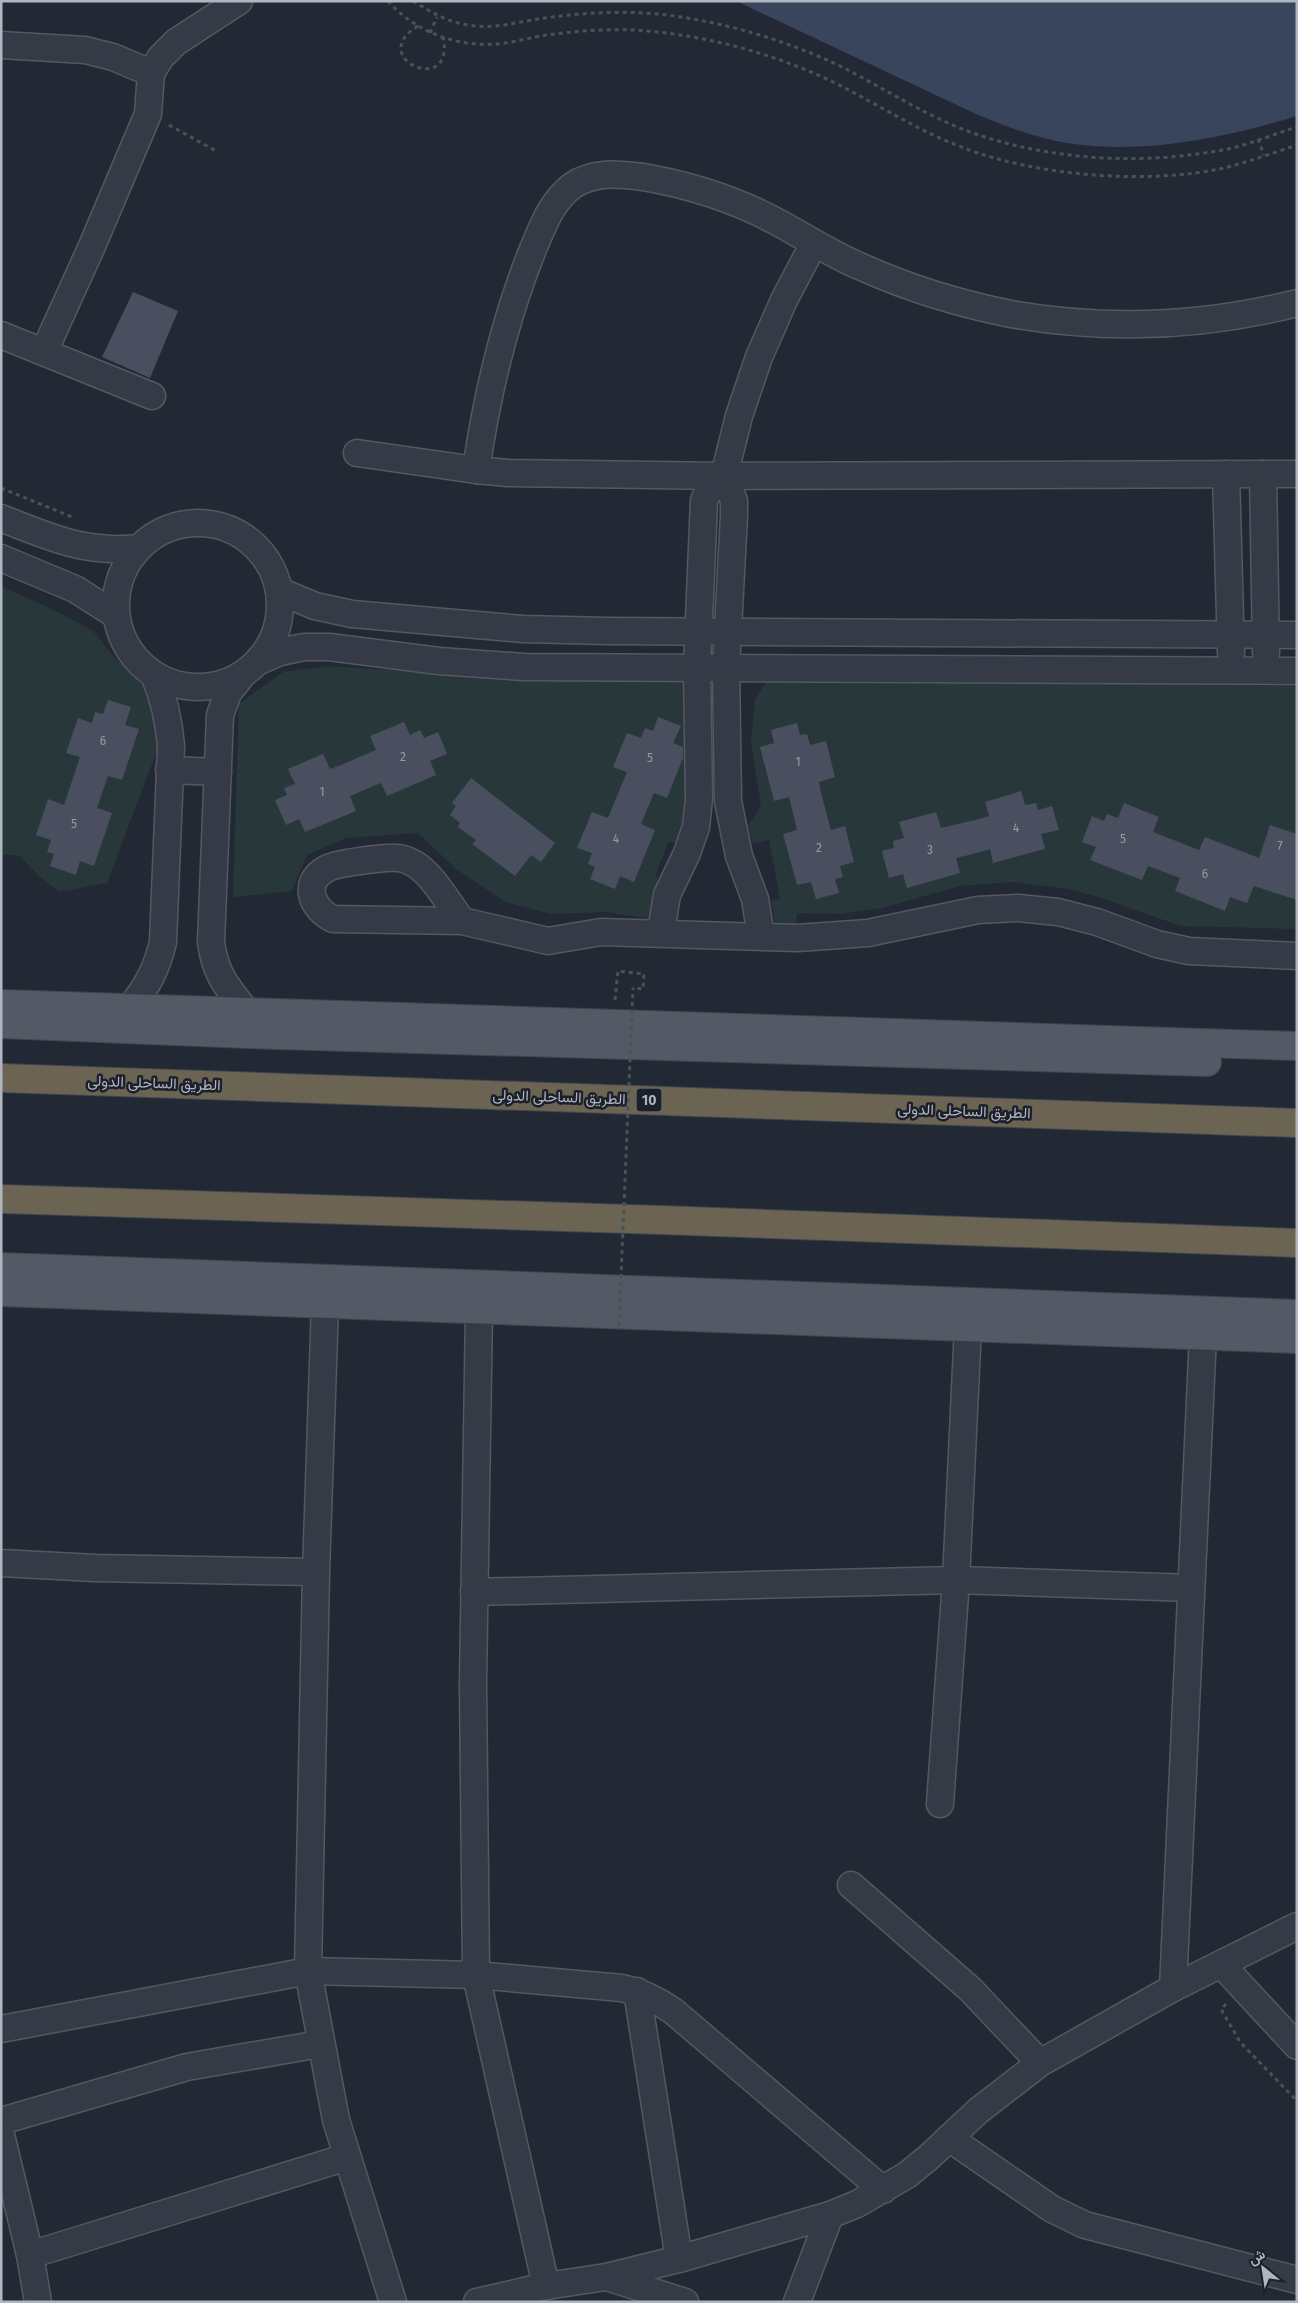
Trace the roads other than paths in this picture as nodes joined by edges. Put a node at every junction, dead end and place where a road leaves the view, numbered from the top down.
1 (239, 1) edge
2 (1, 44) edge
3 (151, 73) junction
4 (814, 244) junction
5 (1297, 303) edge
6 (1, 335) edge
7 (44, 352) junction
8 (152, 396) dead end
9 (358, 453) dead end
10 (476, 470) junction
11 (1226, 474) junction
12 (1263, 474) junction
13 (1297, 474) edge
14 (724, 476) junction
15 (1, 518) edge
16 (139, 548) junction
17 (1, 558) edge
18 (279, 592) junction
19 (116, 615) junction
20 (698, 630) junction
21 (727, 632) junction
22 (1232, 635) junction
23 (1266, 635) junction
24 (1297, 635) edge
25 (726, 666) junction
26 (696, 667) junction
27 (250, 668) junction
28 (1231, 671) junction
29 (1266, 671) junction
30 (1297, 671) edge
31 (154, 675) junction
32 (169, 770) junction
33 (218, 772) junction
34 (462, 922) junction
35 (661, 932) junction
36 (761, 936) junction
37 (1297, 956) edge
38 (1, 1004) edge
39 (130, 1008) junction
40 (246, 1011) junction
41 (1, 1024) edge
42 (1297, 1046) edge
43 (1297, 1065) edge
44 (1, 1078) edge
45 (1297, 1123) edge
46 (1, 1199) edge
47 (1297, 1243) edge
48 (1, 1267) edge
49 (1, 1292) edge
50 (325, 1304) junction
51 (480, 1309) junction
52 (1297, 1314) edge
53 (968, 1326) junction
54 (1202, 1336) junction
55 (1297, 1339) edge
56 (1, 1563) edge
57 (316, 1572) junction
58 (956, 1580) junction
59 (1191, 1588) junction
60 (474, 1592) junction
61 (940, 1804) dead end
62 (851, 1884) dead end
63 (1297, 1926) edge
64 (1222, 1964) junction
65 (308, 1971) junction
66 (476, 1974) junction
67 (1173, 1988) junction
68 (637, 1991) junction
69 (1, 2029) edge
70 (320, 2044) junction
71 (1297, 2046) edge
72 (1040, 2063) junction
73 (1, 2121) edge
74 (1, 2135) edge
75 (949, 2138) junction
76 (347, 2157) junction
77 (883, 2190) junction
78 (830, 2215) junction
79 (30, 2255) junction
80 (679, 2259) junction
81 (606, 2277) junction
82 (1297, 2280) edge
83 (564, 2290) edge
84 (38, 2302) edge
85 (393, 2302) edge
86 (477, 2302) edge
87 (686, 2302) edge
88 (797, 2302) edge

1 - 3 street
2 - 3 street
3 - 7 street
4 - 5 street
4 - 10 street
4 - 14 street
6 - 7 street
7 - 8 street
9 - 10 street
10 - 14 street
11 - 12 street
11 - 14 street
11 - 22 street
12 - 13 street
12 - 23 street
14 - 20 street
14 - 21 street
15 - 16 street
16 - 18 street
16 - 19 street
17 - 19 street
18 - 20 street
18 - 27 street
19 - 31 street
20 - 21 street
20 - 26 street
21 - 22 street
21 - 25 street
22 - 23 street
22 - 28 street
23 - 24 street
23 - 29 street
25 - 26 street
25 - 28 street
25 - 36 street
26 - 27 street
26 - 35 street
27 - 31 street
27 - 33 street
28 - 29 street
29 - 30 street
31 - 32 street
32 - 33 street
32 - 39 street
33 - 40 street
34 - 34 street
34 - 35 street
35 - 36 street
36 - 37 street
38 - 39 main road
39 - 40 main road
40 - 42 main road
41 - 43 main road
44 - 45 highway, الطريق الساحلى الدولى / 10
46 - 47 highway
48 - 52 main road
49 - 50 main road
50 - 51 main road
50 - 57 street
51 - 53 main road
51 - 60 street
53 - 54 main road
53 - 58 street
54 - 55 main road
54 - 59 street
56 - 57 street
57 - 65 street
58 - 59 street
58 - 60 street
58 - 61 street
59 - 67 street
60 - 66 street
62 - 72 street
63 - 64 street
64 - 67 street
64 - 71 street
65 - 66 street
65 - 69 street
65 - 70 street
66 - 68 street
66 - 83 street
67 - 72 street
68 - 77 street
68 - 80 street
70 - 73 street
70 - 76 street
72 - 75 street
74 - 79 street
75 - 77 street
75 - 82 street
76 - 79 street
76 - 85 street
77 - 78 street
78 - 80 street
78 - 88 street
79 - 84 street
80 - 81 street
81 - 83 street
81 - 87 street
83 - 86 street

